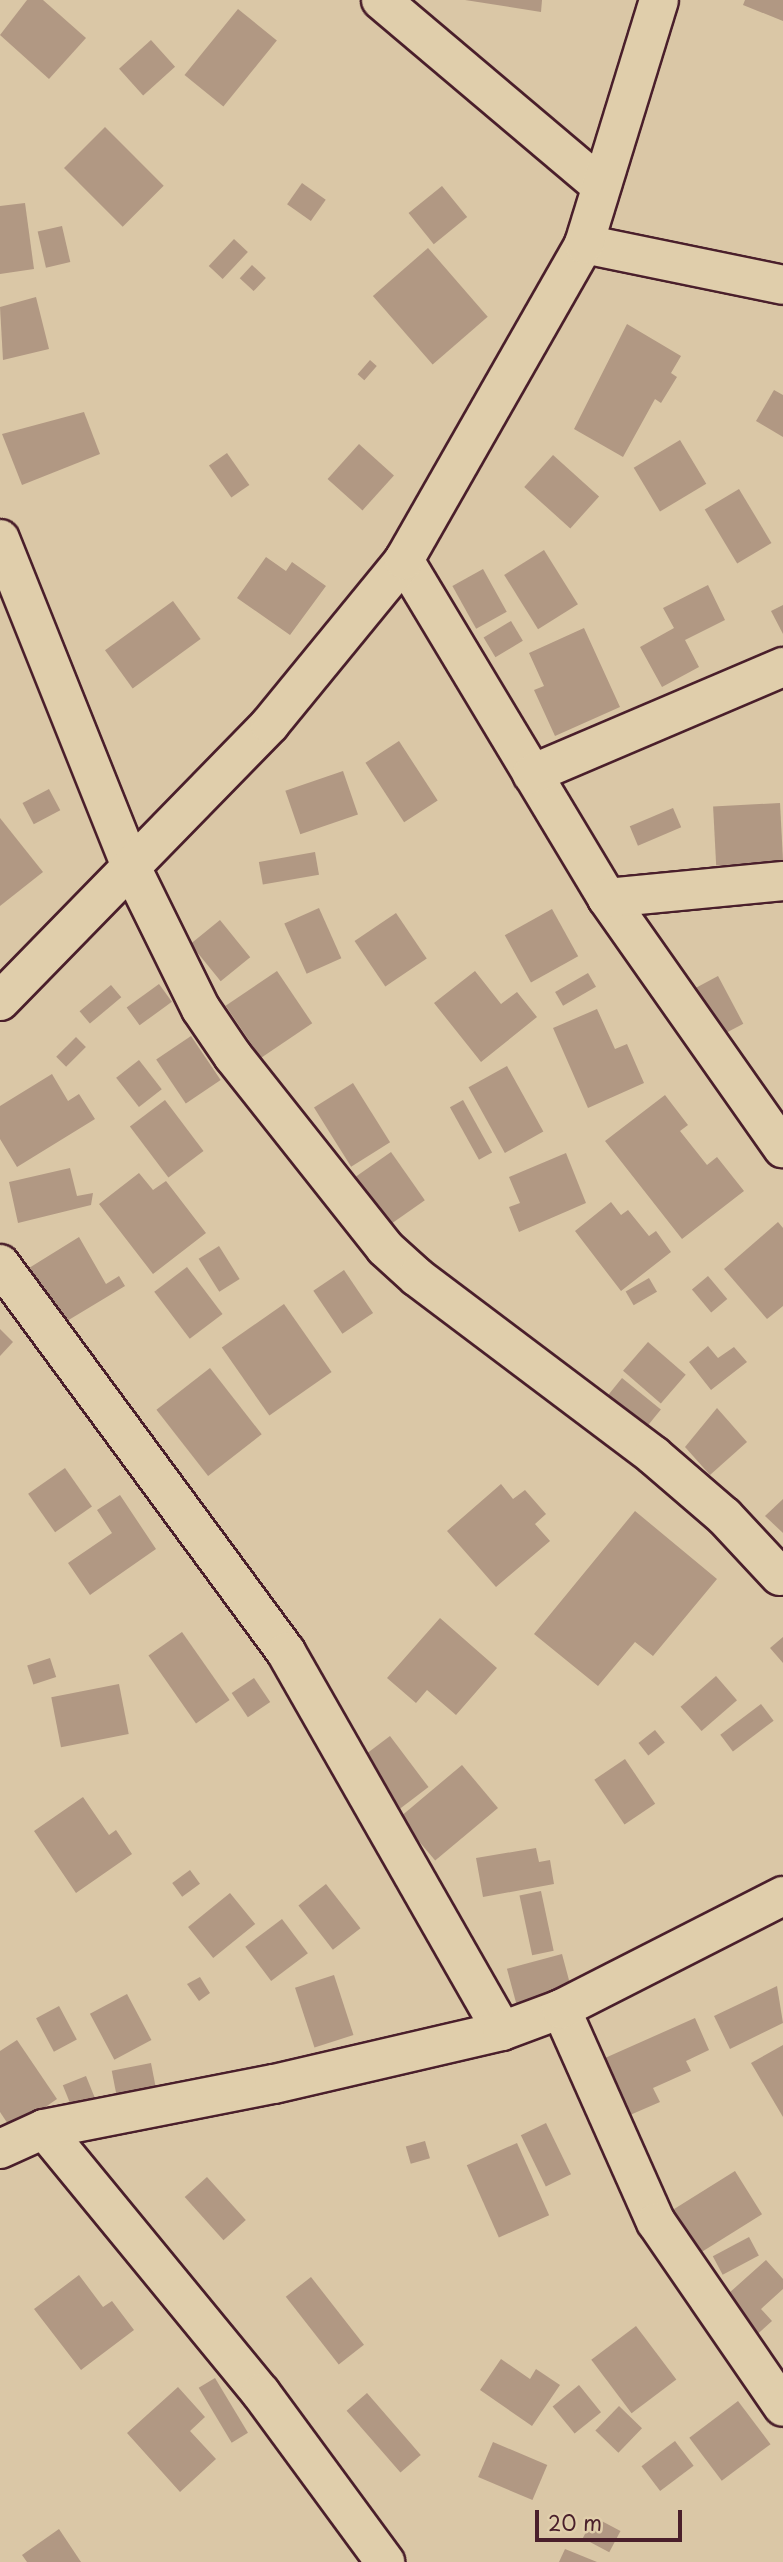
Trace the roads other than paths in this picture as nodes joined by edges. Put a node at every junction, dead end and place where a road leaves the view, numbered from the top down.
1 (381, 0) edge
2 (659, 0) edge
3 (601, 186) junction
4 (583, 244) junction
5 (783, 285) edge
6 (0, 539) edge
7 (404, 560) junction
8 (783, 667) edge
9 (532, 774) junction
10 (131, 867) junction
11 (783, 881) edge
12 (607, 898) junction
13 (0, 1001) edge
14 (783, 1148) edge
15 (0, 1264) edge
16 (780, 1576) dead end
17 (783, 1896) edge
18 (561, 2009) junction
19 (502, 2031) junction
20 (44, 2129) junction
21 (0, 2149) edge
22 (783, 2407) edge
23 (385, 2562) edge

1 - 3 street
2 - 3 street
3 - 4 street
4 - 5 street
4 - 7 street
6 - 10 street
7 - 9 street
7 - 10 street
8 - 9 street
9 - 12 street
10 - 13 street
10 - 16 street
11 - 12 street
12 - 14 street
15 - 19 street
17 - 18 street
18 - 19 street
18 - 22 street
19 - 20 street
20 - 21 street
20 - 23 street

